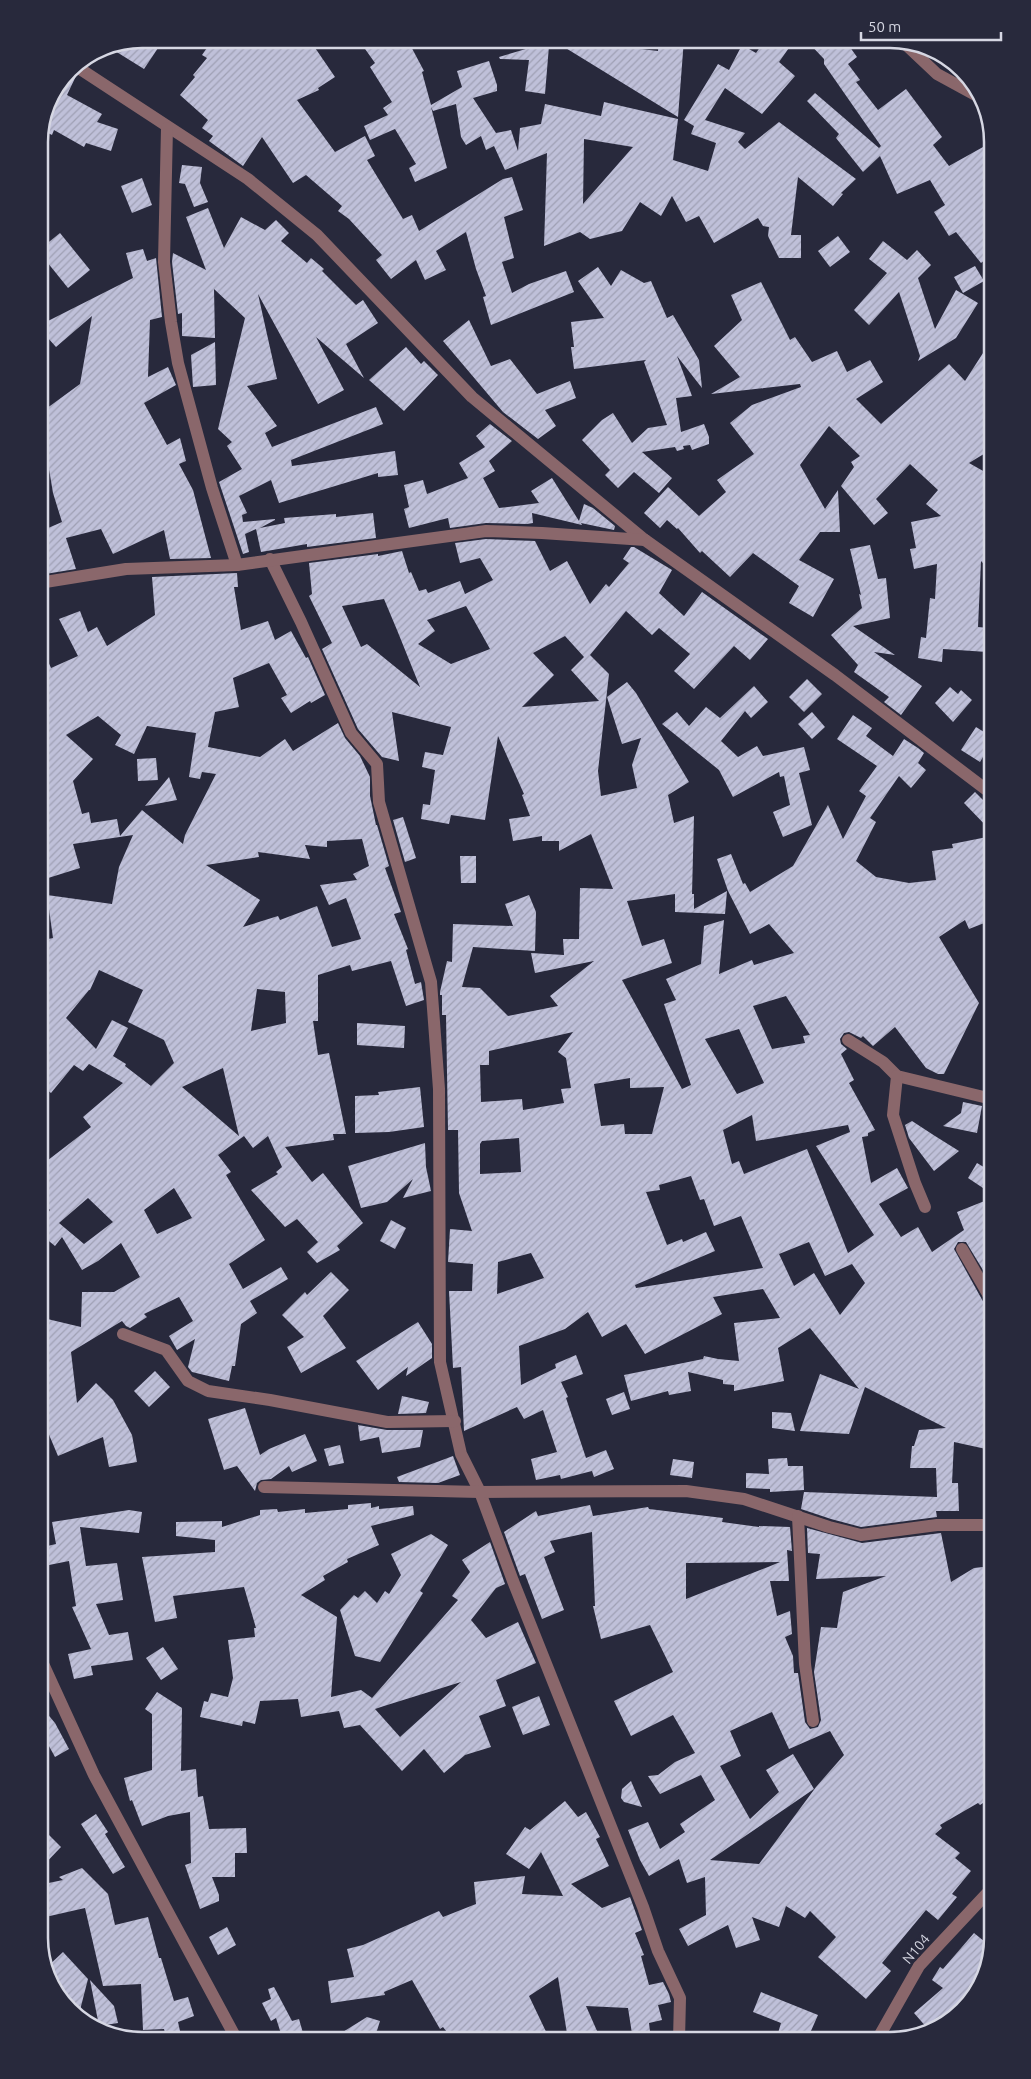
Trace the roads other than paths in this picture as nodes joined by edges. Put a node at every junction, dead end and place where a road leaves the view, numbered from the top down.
1 (911, 50) edge
2 (80, 70) edge
3 (969, 91) edge
4 (167, 128) junction
5 (646, 540) junction
6 (270, 559) junction
7 (237, 565) junction
8 (48, 582) edge
9 (984, 788) edge
10 (848, 1040) dead end
11 (897, 1076) junction
12 (984, 1097) edge
13 (925, 1206) dead end
14 (962, 1249) dead end
15 (984, 1287) edge
16 (123, 1334) dead end
17 (455, 1421) junction
18 (264, 1486) dead end
19 (480, 1492) junction
20 (798, 1516) junction
21 (984, 1525) edge
22 (48, 1675) edge
23 (813, 1722) dead end
24 (984, 1897) edge
25 (232, 2031) edge
26 (679, 2032) edge
27 (882, 2032) edge

1 - 3 street
2 - 4 street
4 - 5 street
4 - 7 street
5 - 6 street
5 - 9 street
6 - 7 street
6 - 17 street
7 - 8 street
10 - 11 street
11 - 12 street
11 - 13 street
14 - 15 street
16 - 17 street
17 - 19 street
18 - 19 street
19 - 20 street
19 - 26 street
20 - 21 street
20 - 23 street
22 - 25 street
24 - 27 street, N104 / N104

